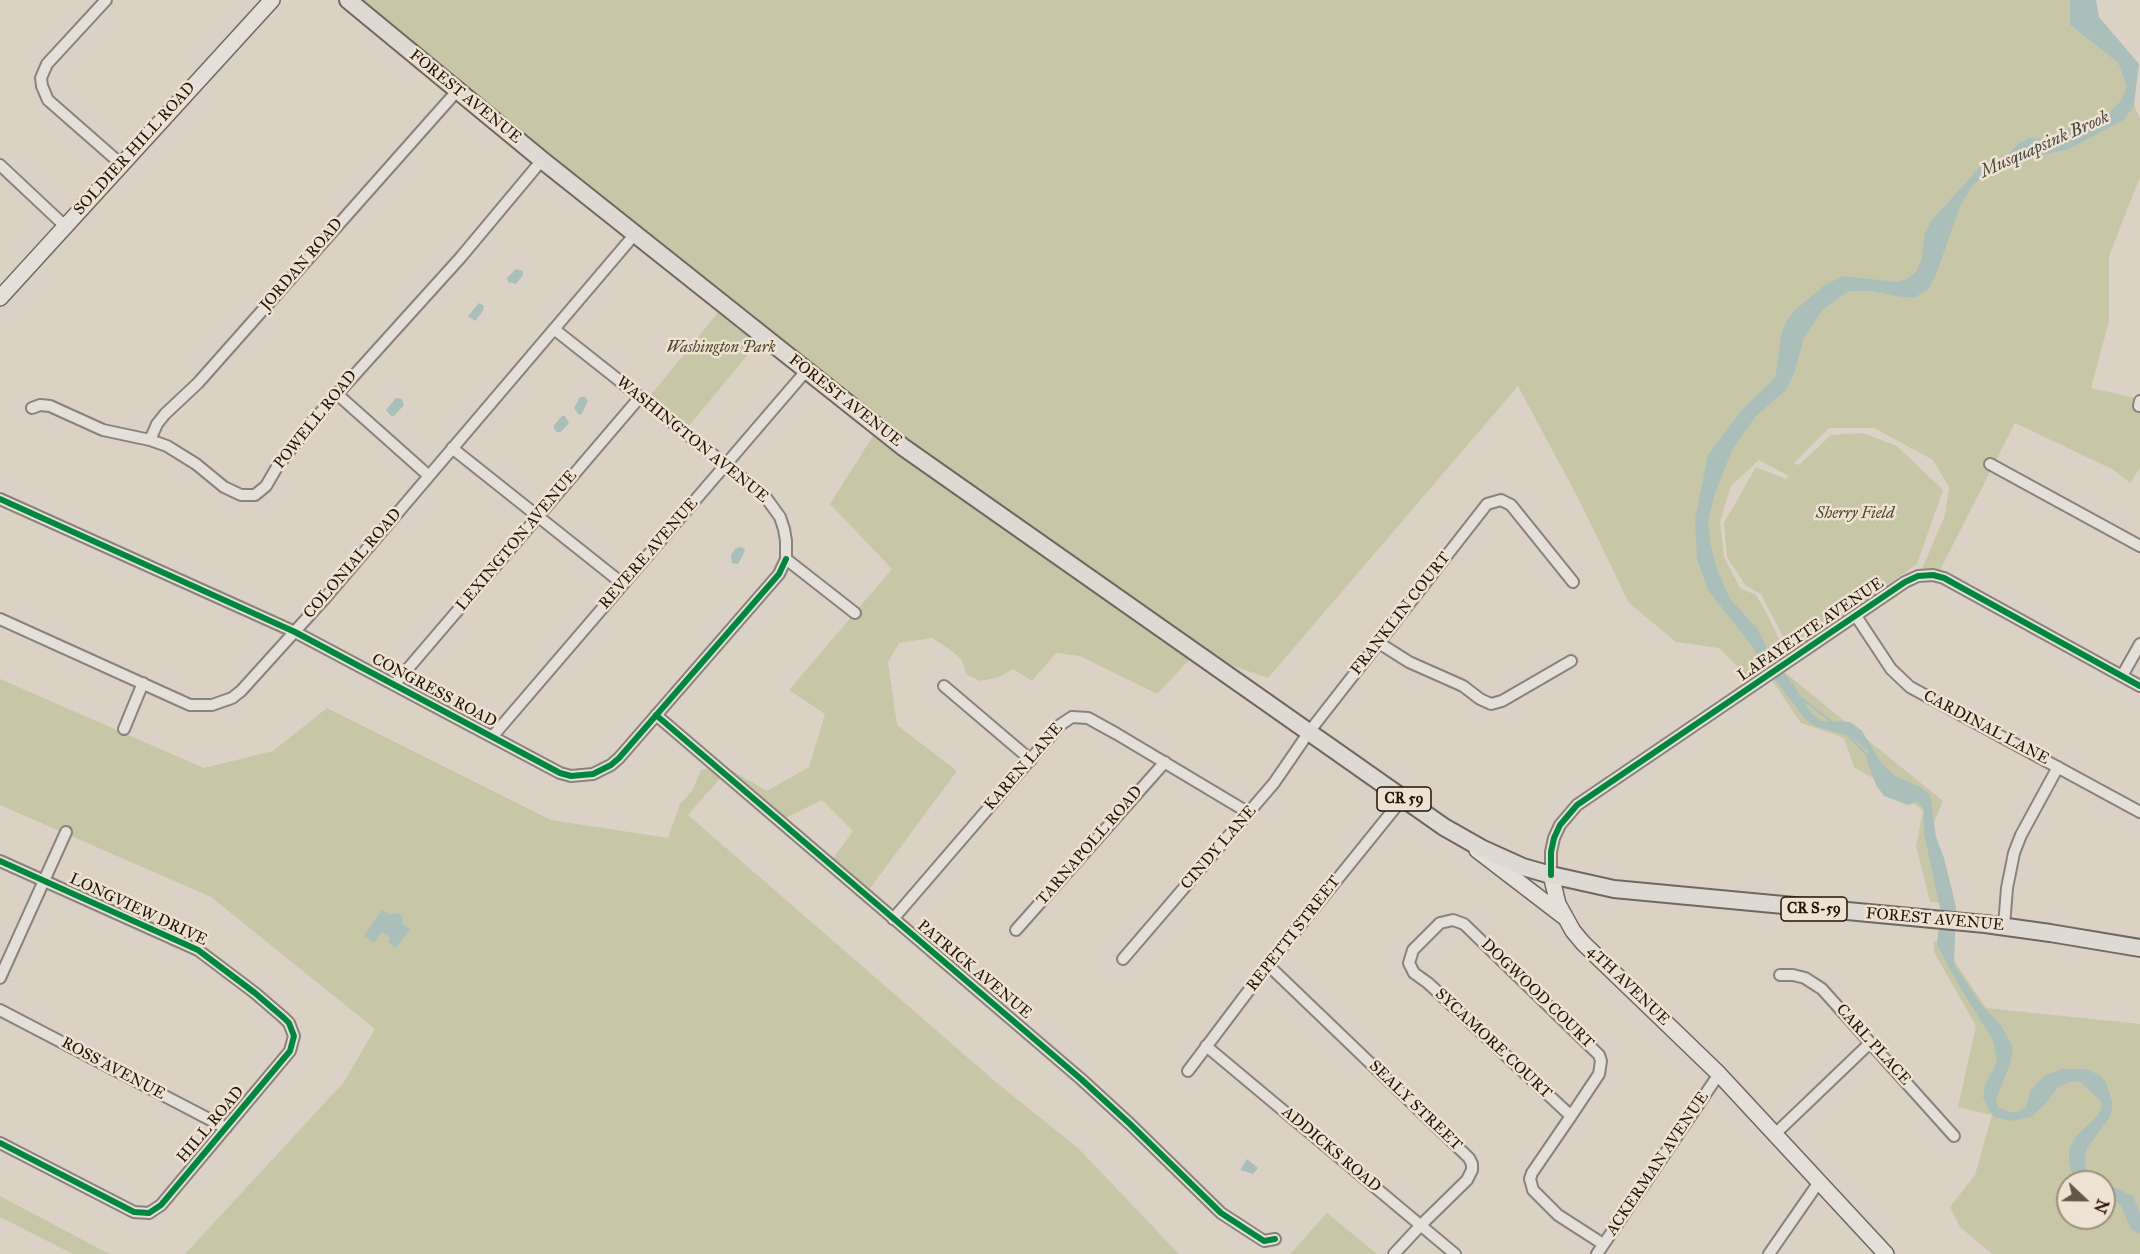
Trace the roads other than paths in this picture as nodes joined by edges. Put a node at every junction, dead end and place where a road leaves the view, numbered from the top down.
1 (106, 0) edge
2 (272, 0) edge
3 (348, 0) edge
4 (456, 90) junction
5 (542, 160) junction
6 (121, 164) junction
7 (0, 165) edge
8 (65, 226) junction
9 (635, 234) junction
10 (0, 298) edge
11 (554, 329) junction
12 (806, 371) junction
13 (337, 394) junction
14 (640, 397) junction
15 (32, 408) dead end
16 (150, 440) junction
17 (452, 448) junction
18 (1990, 464) dead end
19 (726, 465) junction
20 (429, 476) junction
21 (0, 500) edge
22 (538, 516) junction
23 (2140, 546) edge
24 (786, 559) junction
25 (1573, 582) dead end
26 (623, 584) junction
27 (855, 613) dead end
28 (1856, 616) junction
29 (0, 619) edge
30 (295, 632) junction
31 (1379, 643) junction
32 (2140, 644) edge
33 (1571, 661) dead end
34 (2122, 676) junction
35 (143, 683) junction
36 (394, 685) junction
37 (944, 686) dead end
38 (2140, 686) edge
39 (656, 714) junction
40 (124, 729) dead end
41 (1309, 732) junction
42 (492, 737) junction
43 (1030, 760) junction
44 (1165, 762) junction
45 (2058, 767) junction
46 (1402, 798) junction
47 (2140, 812) edge
48 (1249, 813) junction
49 (66, 832) dead end
50 (1460, 837) junction
51 (0, 861) edge
52 (1551, 875) junction
53 (44, 881) junction
54 (1565, 918) junction
55 (893, 919) junction
56 (2004, 926) junction
57 (1016, 930) dead end
58 (2140, 948) edge
59 (1123, 959) dead end
60 (1268, 965) junction
61 (1414, 973) joint
62 (1780, 975) dead end
63 (0, 978) edge
64 (0, 1010) edge
65 (1870, 1043) junction
66 (1206, 1047) junction
67 (291, 1051) joint
68 (1188, 1071) dead end
69 (1719, 1074) junction
70 (1571, 1116) junction
71 (226, 1128) junction
72 (1775, 1134) junction
73 (1954, 1136) dead end
74 (0, 1143) edge
75 (1819, 1182) junction
76 (1421, 1225) junction
77 (1275, 1239) dead end
78 (1604, 1244) junction
79 (1394, 1254) edge
80 (1455, 1254) edge
81 (1597, 1254) edge
82 (1769, 1254) edge
83 (1886, 1254) edge

1 - 6 street
2 - 6 main road, SOLDIER HILL ROAD
3 - 4 main road, FOREST AVENUE / CR 59
4 - 5 main road, FOREST AVENUE / CR 59
4 - 16 street, JORDAN ROAD
5 - 9 main road, FOREST AVENUE / CR 59
5 - 13 street, POWELL ROAD
6 - 8 main road, SOLDIER HILL ROAD
7 - 8 street
8 - 10 main road, SOLDIER HILL ROAD
9 - 11 street, COLONIAL ROAD
9 - 12 main road, FOREST AVENUE / CR 59
11 - 14 street, WASHINGTON AVENUE
11 - 17 street, COLONIAL ROAD
12 - 19 street, REVERE AVENUE
12 - 41 main road, FOREST AVENUE / CR 59
13 - 16 street, POWELL ROAD
13 - 20 street
14 - 19 street, WASHINGTON AVENUE
14 - 22 street, LEXINGTON AVENUE
15 - 16 street, POWELL ROAD
17 - 20 street, COLONIAL ROAD
17 - 22 street
18 - 23 street
19 - 24 street, WASHINGTON AVENUE
19 - 26 street, REVERE AVENUE
20 - 30 street, COLONIAL ROAD
21 - 30 street, CONGRESS ROAD
22 - 26 street
22 - 36 street, LEXINGTON AVENUE
24 - 27 street
24 - 39 street, CONGRESS ROAD
25 - 31 street, FRANKLIN COURT
26 - 42 street, REVERE AVENUE
28 - 34 street, LAFAYETTE AVENUE
28 - 45 street, CARDINAL LANE
28 - 52 street, LAFAYETTE AVENUE
29 - 35 street, COLONIAL ROAD
30 - 35 street, COLONIAL ROAD
30 - 36 street, CONGRESS ROAD
31 - 33 street
31 - 41 street, FRANKLIN COURT
32 - 34 street
34 - 38 street, LAFAYETTE AVENUE
35 - 40 street
36 - 42 street, CONGRESS ROAD
37 - 43 street
39 - 42 street, CONGRESS ROAD
39 - 55 street, PATRICK AVENUE
41 - 46 main road, CR 59
41 - 48 street, CINDY LANE
43 - 44 street, KAREN LANE
43 - 55 street, KAREN LANE
44 - 48 street, KAREN LANE
44 - 57 street, TARNAPOLL ROAD
45 - 47 street, CARDINAL LANE
45 - 56 street
46 - 50 main road, CR 59
46 - 60 street, REPETTI STREET
48 - 59 street, CINDY LANE
49 - 53 street
50 - 52 main road, CR 59
50 - 54 main road
51 - 53 street, LONGVIEW DRIVE
52 - 54 main road, 4TH AVENUE
52 - 56 main road, FOREST AVENUE / CR S-59
53 - 63 street
53 - 67 street, LONGVIEW DRIVE
54 - 69 main road, 4TH AVENUE
55 - 77 street, PATRICK AVENUE
56 - 58 main road, FOREST AVENUE / CR S-59
60 - 66 street, REPETTI STREET
60 - 76 street, SEALY STREET
61 - 70 street, SYCAMORE COURT
61 - 70 street, DOGWOOD COURT
62 - 65 street, CARL PLACE
64 - 71 street, ROSS AVENUE
65 - 72 street
65 - 73 street, CARL PLACE
66 - 68 street, REPETTI STREET
66 - 76 street, ADDICKS ROAD
67 - 71 street, HILL ROAD
69 - 72 main road, 4TH AVENUE
69 - 78 street, ACKERMAN AVENUE
70 - 78 street, DOGWOOD COURT
71 - 74 street, HILL ROAD
72 - 75 main road, 4TH AVENUE
75 - 82 street
75 - 83 main road, 4TH AVENUE
76 - 79 street, SEALY STREET
76 - 80 street, ADDICKS ROAD
78 - 81 street, ACKERMAN AVENUE

